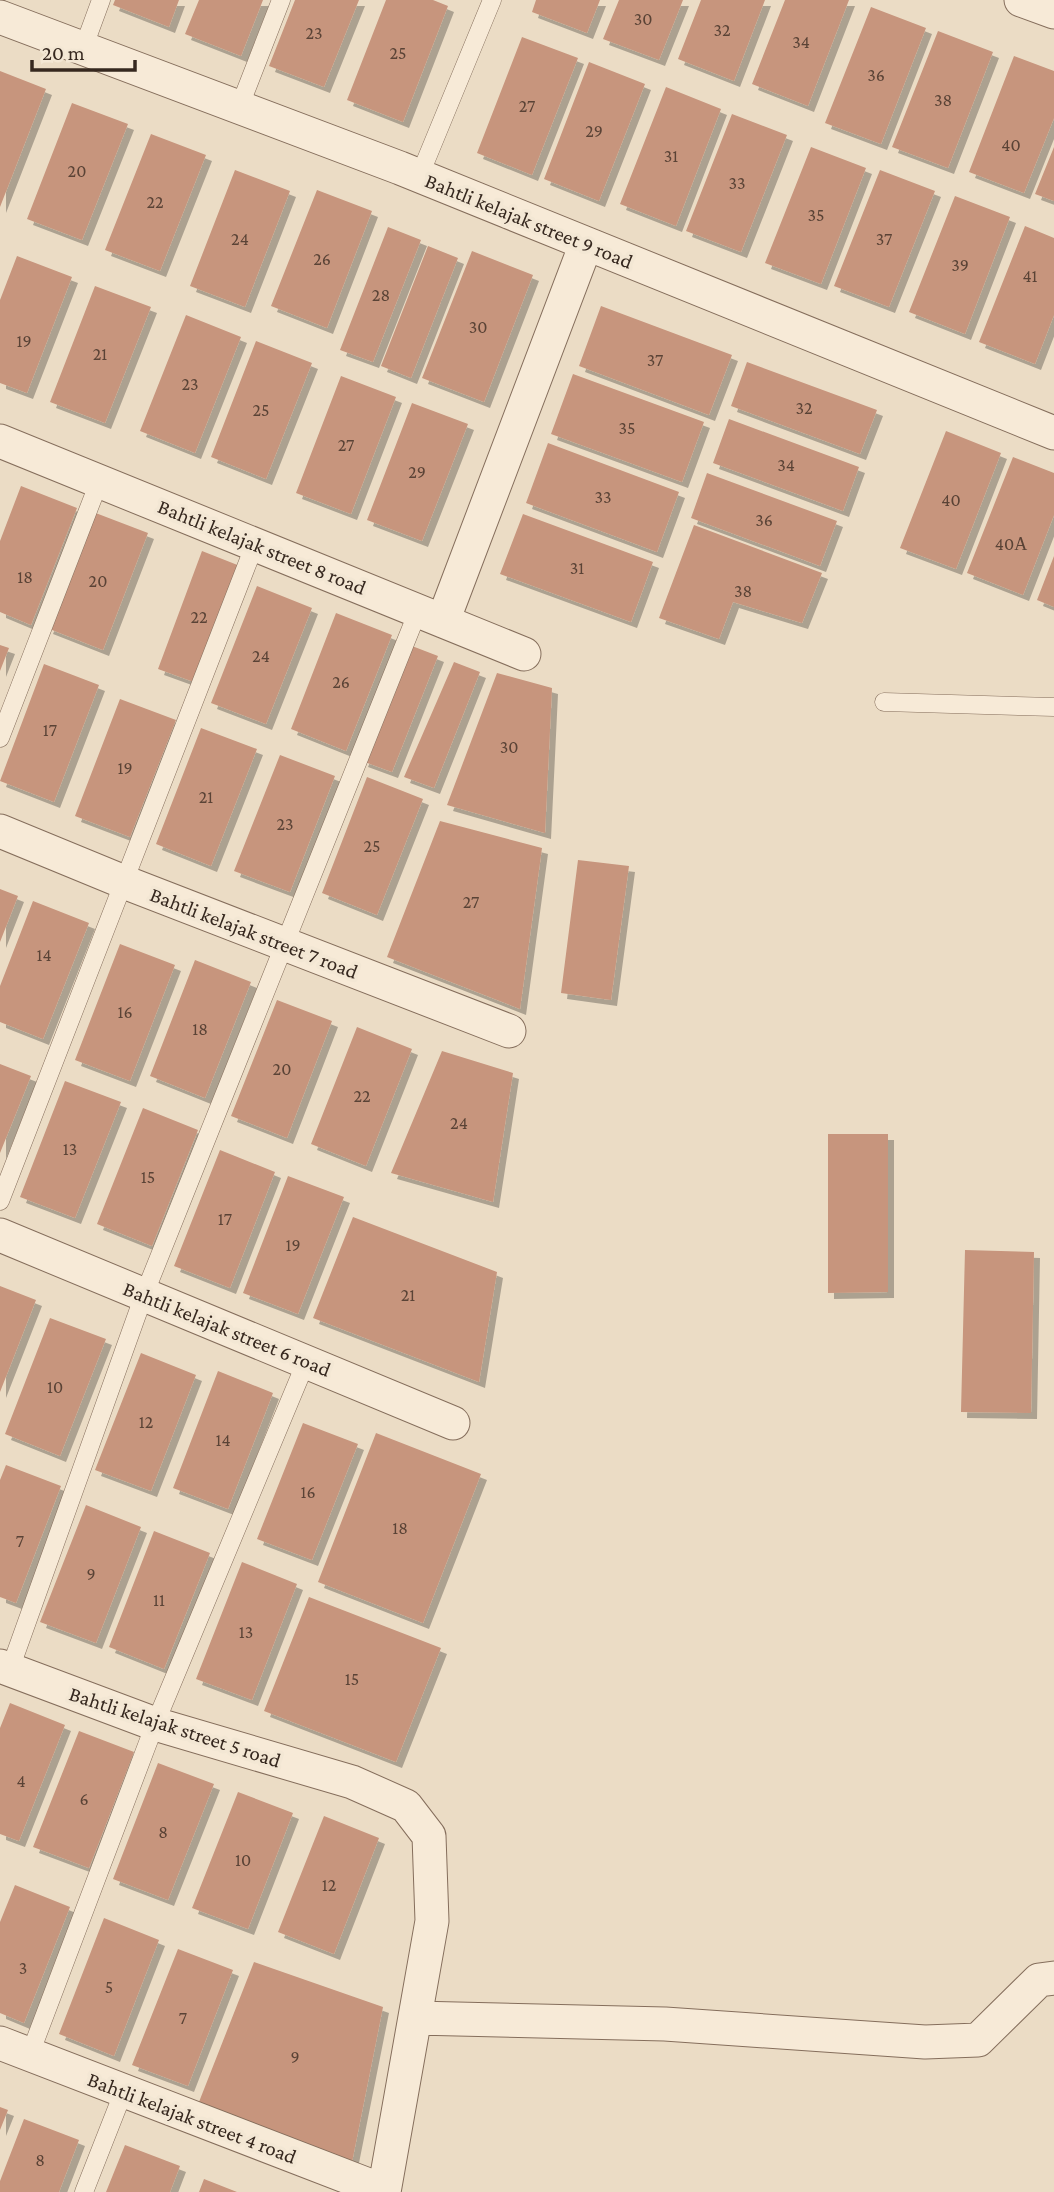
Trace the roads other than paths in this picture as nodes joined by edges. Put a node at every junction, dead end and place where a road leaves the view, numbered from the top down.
1 (101, 0) edge
2 (281, 0) edge
3 (492, 0) edge
4 (1021, 0) edge
5 (1054, 12) edge
6 (0, 17) edge
7 (83, 48) junction
8 (239, 108) junction
9 (419, 177) junction
10 (586, 244) junction
11 (1054, 433) edge
12 (0, 441) edge
13 (99, 482) junction
14 (255, 544) junction
15 (430, 616) junction
16 (524, 654) dead end
17 (884, 702) dead end
18 (1054, 708) edge
19 (0, 738) edge
20 (0, 831) edge
21 (124, 883) junction
22 (284, 945) junction
23 (509, 1031) dead end
24 (0, 1201) edge
25 (0, 1235) edge
26 (144, 1295) junction
27 (306, 1362) junction
28 (453, 1423) dead end
29 (5, 1669) edge
30 (155, 1724) junction
31 (1054, 1978) edge
32 (415, 2018) junction
33 (15, 2048) edge
34 (123, 2093) junction
35 (384, 2191) edge
36 (84, 2192) edge

1 - 7 lane
2 - 8 lane
3 - 9 lane
4 - 5 street
6 - 7 street, Bahtli kelajak street 9 road
7 - 8 street, Bahtli kelajak street 9 road
8 - 9 street, Bahtli kelajak street 9 road
9 - 10 street, Bahtli kelajak street 9 road
10 - 11 street, Bahtli kelajak street 9 road
10 - 15 street
12 - 13 street, Bahtli kelajak street 8 road
13 - 14 street, Bahtli kelajak street 8 road
13 - 19 lane
14 - 15 street, Bahtli kelajak street 8 road
14 - 21 lane
15 - 16 street, Bahtli kelajak street 8 road
15 - 22 lane
17 - 18 lane
20 - 21 street, Bahtli kelajak street 7 road
21 - 22 street, Bahtli kelajak street 7 road
21 - 24 lane
22 - 23 street, Bahtli kelajak street 7 road
22 - 26 lane
25 - 26 street, Bahtli kelajak street 6 road
26 - 27 street, Bahtli kelajak street 6 road
26 - 29 lane
27 - 28 street, Bahtli kelajak street 6 road
27 - 30 lane
29 - 30 street, Bahtli kelajak street 5 road
30 - 32 street, Bahtli kelajak street 5 road
30 - 33 lane
31 - 32 street
32 - 35 street, Bahtli kelajak street 5 road
33 - 34 street, Bahtli kelajak street 4 road
34 - 35 street, Bahtli kelajak street 4 road
34 - 36 lane

